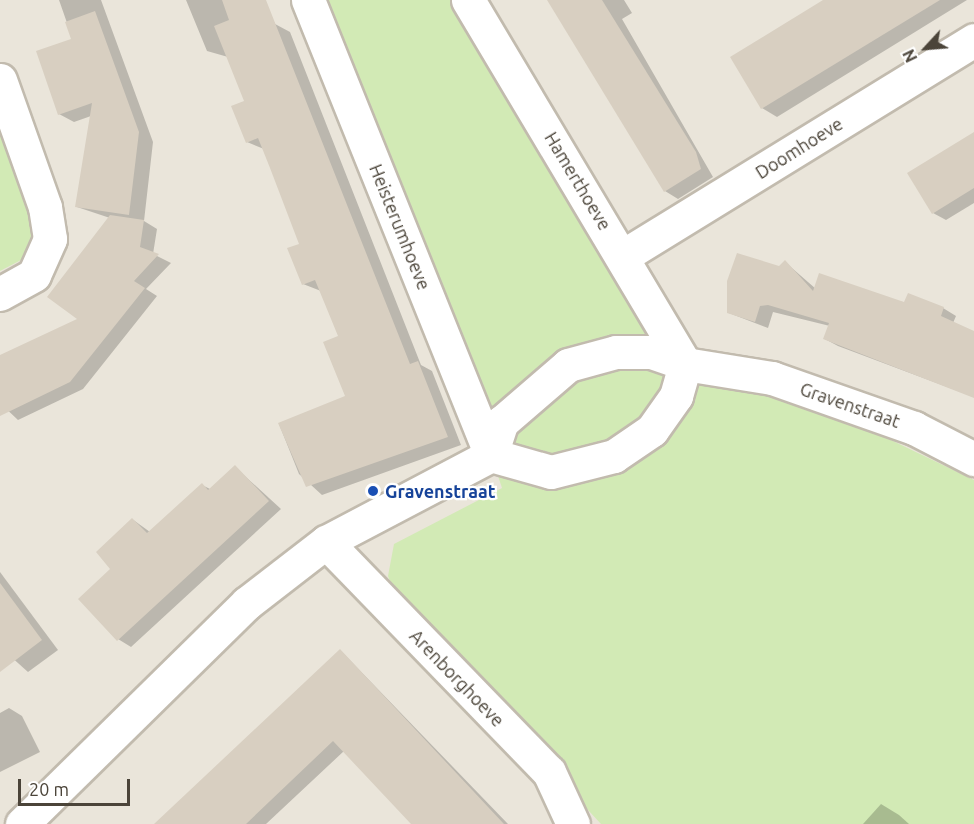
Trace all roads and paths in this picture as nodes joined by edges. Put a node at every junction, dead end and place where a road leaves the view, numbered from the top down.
1 (308, 0) edge
2 (468, 0) edge
3 (974, 40) edge
4 (0, 80) edge
5 (623, 256) junction
6 (0, 294) edge
7 (685, 364) junction
8 (491, 455) junction
9 (974, 459) edge
10 (326, 542) junction
11 (22, 824) edge
12 (573, 824) edge

1 - 8 street, Heisterumhoeve
2 - 5 street, Hamerthoeve
3 - 5 street, Doomhoeve
4 - 6 street
5 - 7 street, Hamerthoeve
7 - 8 street, Gravenstraat
7 - 8 street
7 - 9 street, Gravenstraat
8 - 10 street
10 - 11 street
10 - 12 street, Arenborghoeve

